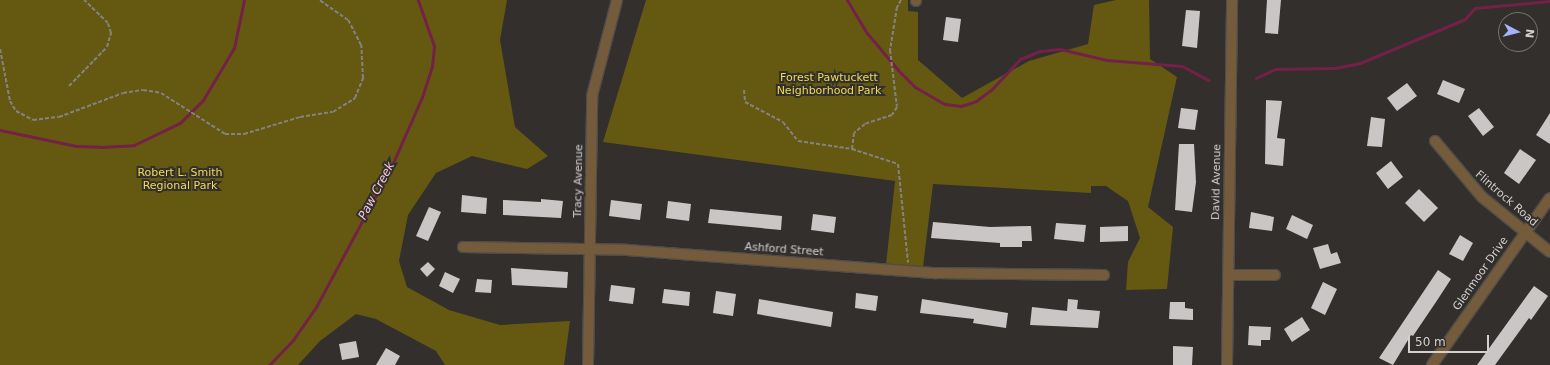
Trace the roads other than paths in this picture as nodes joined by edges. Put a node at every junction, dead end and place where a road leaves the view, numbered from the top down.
1 (617, 0) edge
2 (1232, 0) edge
3 (1435, 141) dead end
4 (1550, 198) edge
5 (1525, 232) junction
6 (463, 247) dead end
7 (589, 249) junction
8 (1550, 252) edge
9 (1104, 275) dead end
10 (1228, 275) junction
11 (1275, 275) dead end
12 (588, 365) edge
13 (1226, 365) edge
14 (1432, 365) edge

1 - 7 street, Tracy Avenue
2 - 10 street, David Avenue
3 - 5 street, Flintrock Road
4 - 5 street, Glenmoor Drive
5 - 8 street, Flintrock Road
5 - 14 street, Glenmoor Drive
6 - 7 street, Ashford Street
7 - 9 street, Ashford Street
7 - 12 street, Tracy Avenue
10 - 11 street
10 - 13 street, David Avenue

